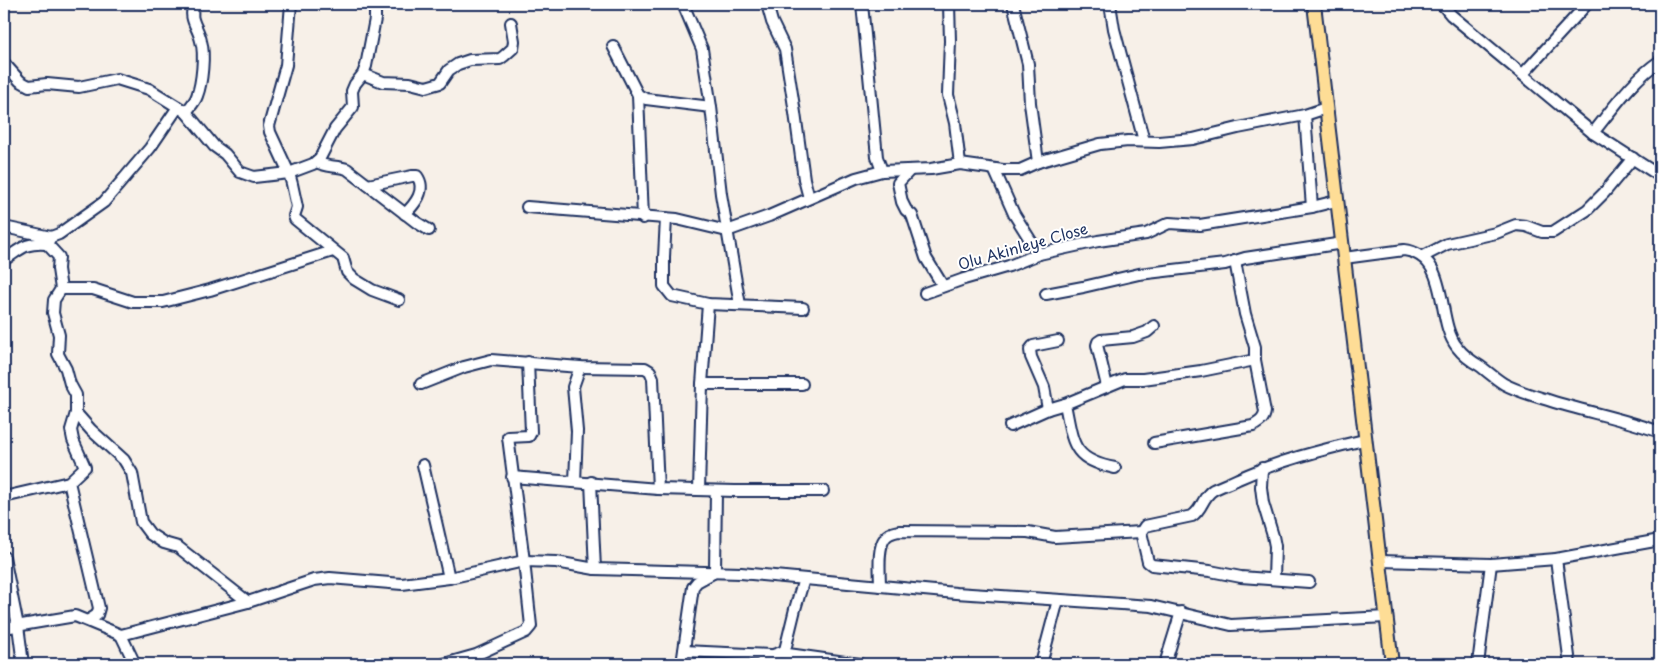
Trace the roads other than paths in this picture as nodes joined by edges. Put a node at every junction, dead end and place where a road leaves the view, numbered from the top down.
1 (194, 4) edge
2 (291, 4) edge
3 (375, 4) edge
4 (682, 4) edge
5 (767, 4) edge
6 (862, 4) edge
7 (949, 4) edge
8 (1013, 4) edge
9 (1110, 4) edge
10 (1314, 4) edge
11 (1442, 4) edge
12 (1587, 4) edge
13 (511, 23) dead end
14 (612, 46) dead end
15 (1660, 60) edge
16 (4, 64) edge
17 (363, 74) junction
18 (1522, 74) junction
19 (638, 95) junction
20 (711, 108) junction
21 (1326, 108) junction
22 (182, 109) junction
23 (1305, 115) junction
24 (1593, 132) junction
25 (1144, 141) junction
26 (1633, 158) junction
27 (317, 162) junction
28 (1038, 162) junction
29 (960, 164) junction
30 (994, 169) junction
31 (910, 170) junction
32 (882, 171) junction
33 (289, 173) junction
34 (1660, 176) edge
35 (368, 185) junction
36 (809, 198) junction
37 (1336, 201) junction
38 (527, 207) dead end
39 (1312, 207) junction
40 (405, 214) junction
41 (643, 218) junction
42 (666, 218) junction
43 (4, 227) edge
44 (429, 230) dead end
45 (727, 230) junction
46 (49, 241) junction
47 (1343, 243) junction
48 (333, 251) junction
49 (1039, 254) junction
50 (1422, 257) junction
51 (1344, 258) junction
52 (4, 260) edge
53 (1235, 261) junction
54 (943, 286) junction
55 (61, 289) junction
56 (925, 294) dead end
57 (1046, 294) dead end
58 (399, 300) dead end
59 (708, 304) junction
60 (740, 305) junction
61 (803, 308) dead end
62 (1154, 326) dead end
63 (1058, 341) dead end
64 (1256, 360) junction
65 (528, 362) junction
66 (580, 367) junction
67 (421, 384) dead end
68 (702, 384) junction
69 (802, 384) dead end
70 (1107, 386) junction
71 (1066, 404) junction
72 (1048, 409) junction
73 (76, 413) junction
74 (1010, 426) dead end
75 (1660, 432) edge
76 (1364, 440) junction
77 (1154, 443) dead end
78 (423, 465) dead end
79 (1115, 468) dead end
80 (1262, 468) junction
81 (512, 477) junction
82 (69, 482) junction
83 (575, 482) junction
84 (591, 482) junction
85 (658, 489) junction
86 (700, 490) junction
87 (716, 491) junction
88 (823, 491) dead end
89 (4, 497) edge
90 (1142, 532) junction
91 (1660, 540) edge
92 (4, 557) edge
93 (1556, 559) junction
94 (524, 561) junction
95 (1380, 561) junction
96 (1491, 564) junction
97 (595, 569) junction
98 (715, 572) junction
99 (449, 578) junction
100 (804, 579) junction
101 (1274, 579) junction
102 (1309, 582) dead end
103 (880, 586) junction
104 (1058, 600) junction
105 (248, 602) junction
106 (1181, 612) junction
107 (1386, 617) junction
108 (89, 620) junction
109 (18, 626) junction
110 (4, 628) edge
111 (121, 635) junction
112 (684, 651) junction
113 (775, 654) junction
114 (23, 664) edge
115 (135, 664) edge
116 (444, 664) edge
117 (682, 664) edge
118 (761, 664) edge
119 (860, 664) edge
120 (1041, 664) edge
121 (1165, 664) edge
122 (1392, 664) edge
123 (1478, 664) edge
124 (1570, 664) edge

1 - 22 street
2 - 33 street
3 - 17 street
4 - 20 street
5 - 36 street
6 - 32 street
7 - 29 street
8 - 28 street
9 - 25 street
10 - 21 main road
11 - 18 street
12 - 18 street
13 - 17 street
14 - 19 street
15 - 24 street
16 - 22 street
17 - 27 street
18 - 24 street
19 - 20 street
19 - 41 street
20 - 45 street
21 - 23 street
21 - 37 main road
22 - 33 street
22 - 46 street
23 - 25 street
23 - 39 street
24 - 26 street
25 - 28 street
26 - 34 street
26 - 50 street
27 - 33 street
27 - 35 street
28 - 30 street
29 - 30 street
29 - 31 street
30 - 49 street
31 - 32 street
31 - 54 street
32 - 36 street
33 - 48 street
35 - 40 street
35 - 40 street
36 - 45 street
37 - 39 street, Olu Akinleye Close
37 - 47 main road
38 - 41 street
39 - 49 street, Olu Akinleye Close
40 - 44 street
41 - 42 street
42 - 45 street
42 - 59 street
43 - 46 street
45 - 60 street
46 - 52 street
46 - 55 street
47 - 51 main road
47 - 53 street
48 - 55 street
48 - 58 street
49 - 54 street, Olu Akinleye Close
50 - 51 street
50 - 75 street
51 - 76 main road
53 - 57 street
53 - 64 street
54 - 56 street, Olu Akinleye Close
55 - 73 street
59 - 60 street
59 - 68 street
60 - 61 street
62 - 70 street
63 - 72 street
64 - 70 street
64 - 77 street
65 - 66 street
65 - 67 street
65 - 81 street
66 - 83 street
66 - 85 street
68 - 69 street
68 - 86 street
70 - 71 street
71 - 72 street
71 - 79 street
72 - 74 street
73 - 82 street
73 - 105 street
76 - 80 street
76 - 95 main road
78 - 99 street
80 - 90 street
80 - 101 street
81 - 83 street
81 - 94 street
82 - 89 street
82 - 108 street
83 - 84 street
84 - 85 street
84 - 97 street
85 - 86 street
86 - 87 street
87 - 88 street
87 - 98 street
90 - 101 street
90 - 103 street
91 - 93 street
92 - 109 street
93 - 96 street
93 - 124 street
94 - 97 street
94 - 99 street
94 - 116 street
95 - 96 street
95 - 107 main road
96 - 123 street
97 - 98 street
98 - 100 street
98 - 112 street
99 - 105 street
100 - 103 street
100 - 113 street
101 - 102 street
103 - 104 street
104 - 106 street
104 - 120 street
105 - 111 street
106 - 107 street
106 - 121 street
107 - 122 main road
108 - 109 street
108 - 111 street
109 - 110 street
109 - 114 street
111 - 115 street
112 - 113 street
112 - 117 street
113 - 118 street
113 - 119 street

